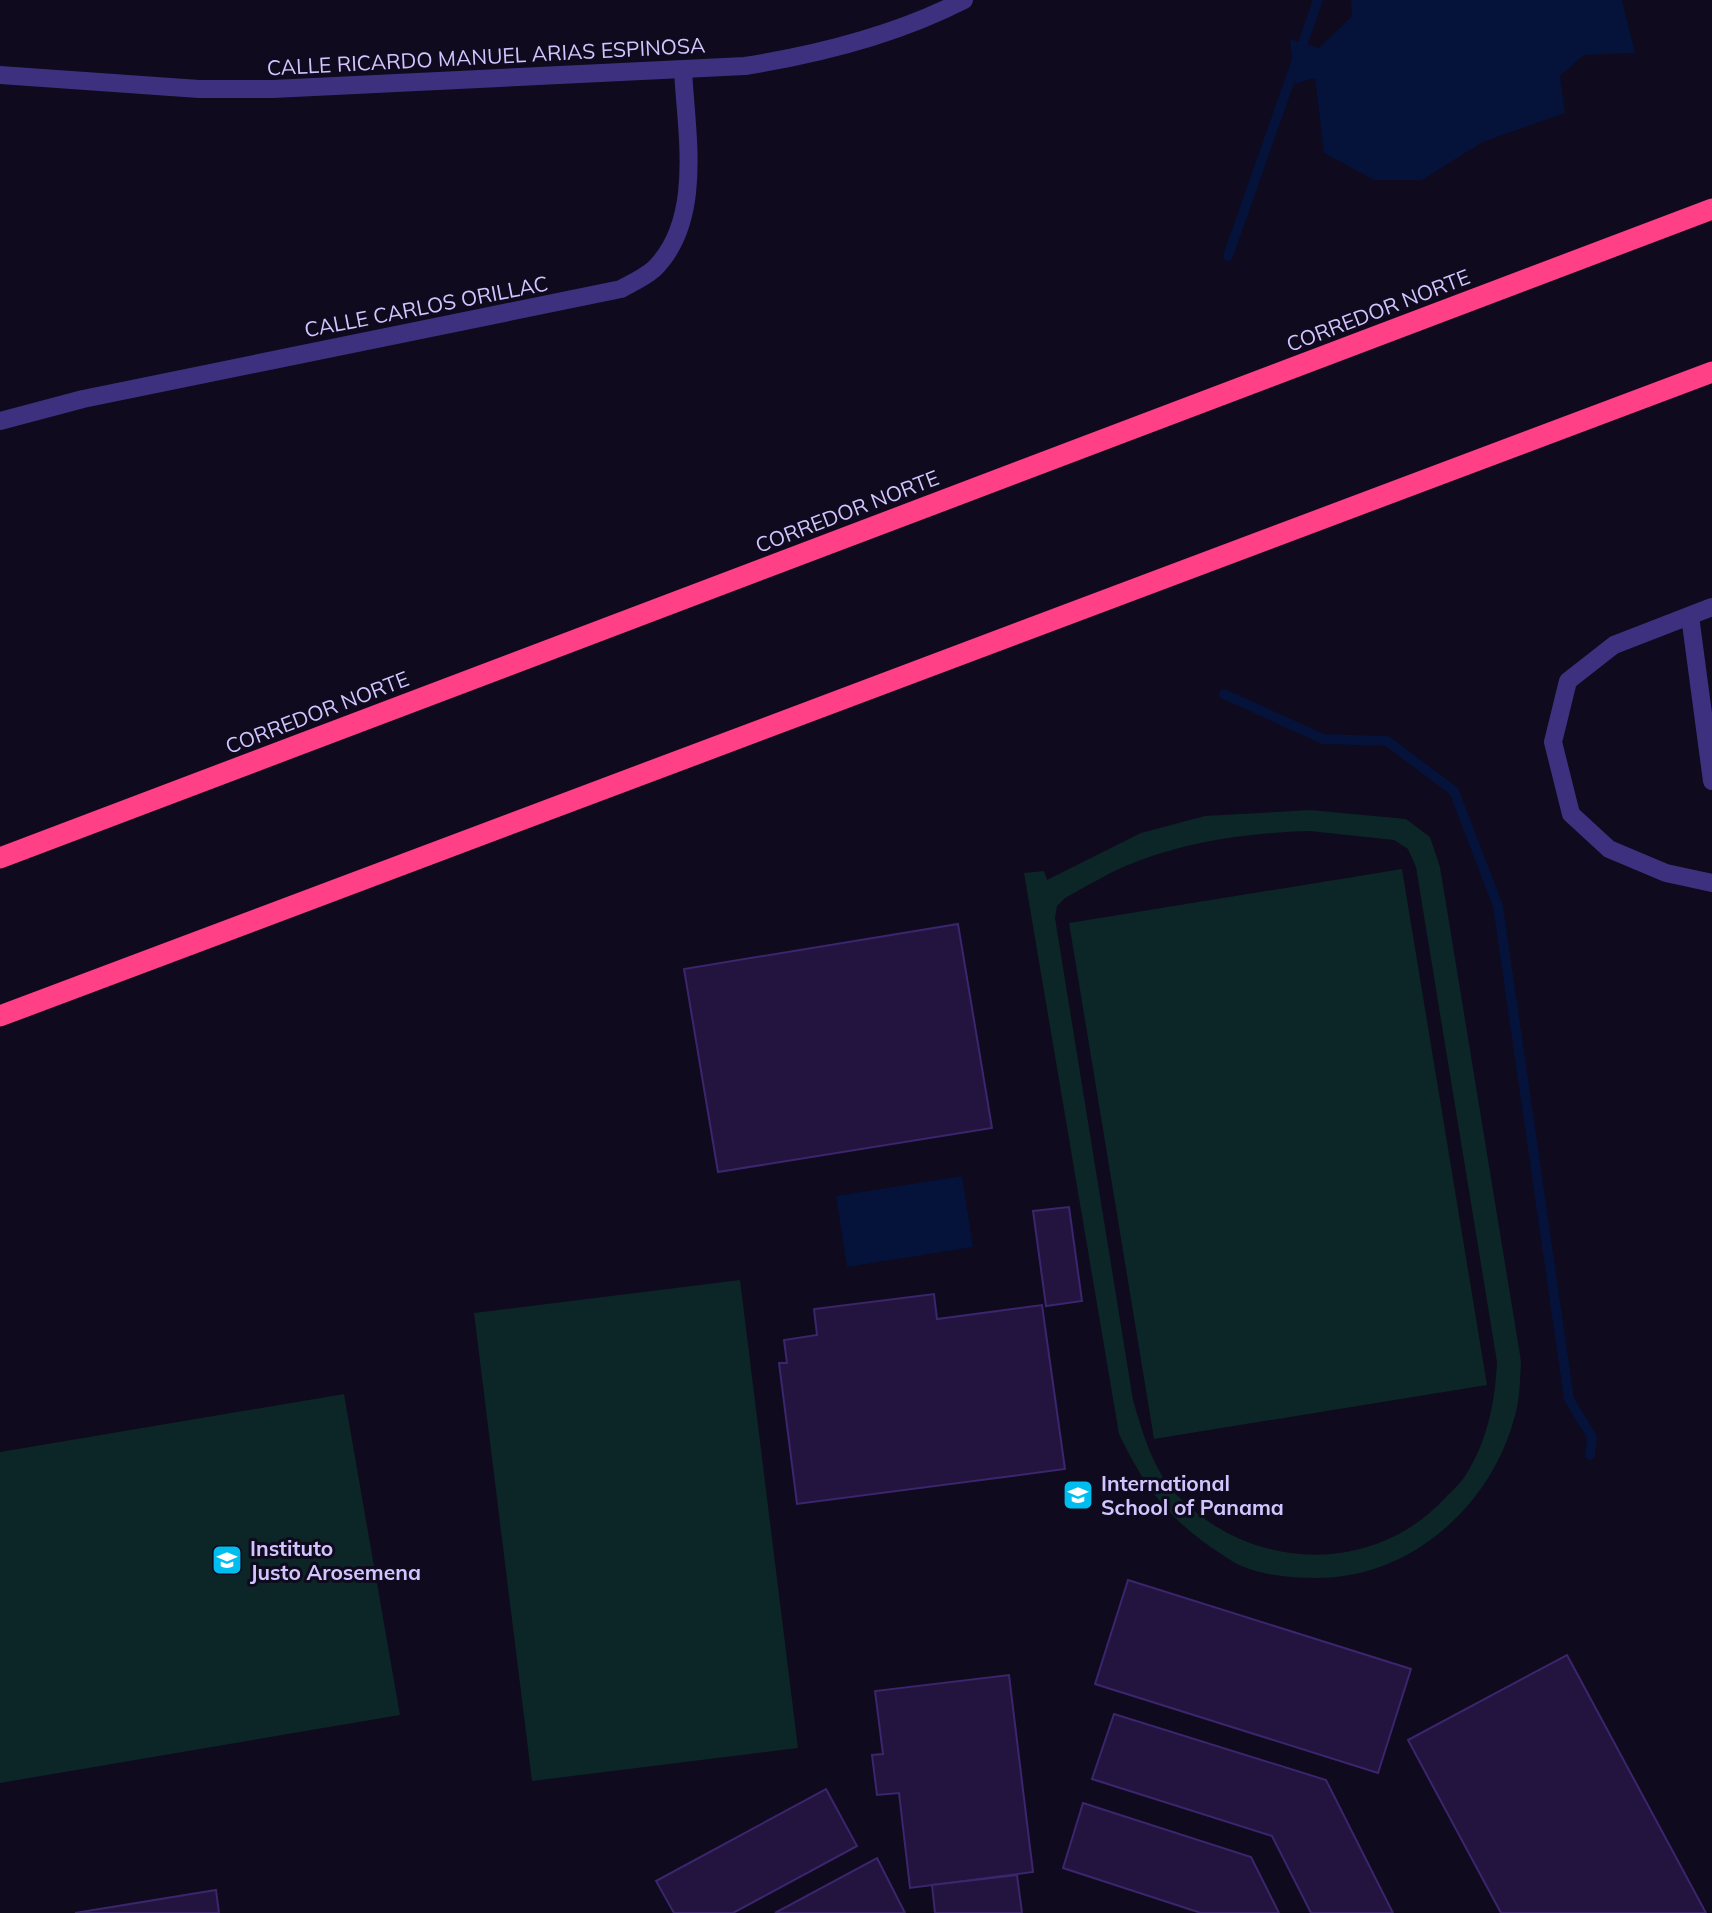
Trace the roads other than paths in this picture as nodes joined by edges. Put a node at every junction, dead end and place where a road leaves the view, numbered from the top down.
1 (964, 0) edge
2 (683, 70) junction
3 (0, 75) edge
4 (1712, 209) edge
5 (1712, 372) edge
6 (0, 421) edge
7 (1712, 607) edge
8 (1690, 616) junction
9 (1712, 781) edge
10 (0, 858) edge
11 (1712, 883) edge
12 (0, 1016) edge

1 - 2 street, CALLE RICARDO MANUEL ARIAS ESPINOSA
2 - 3 street, CALLE RICARDO MANUEL ARIAS ESPINOSA
2 - 6 street, CALLE CARLOS ORILLAC
4 - 10 highway, CORREDOR NORTE
5 - 12 highway
7 - 8 street
8 - 9 street
8 - 11 street

